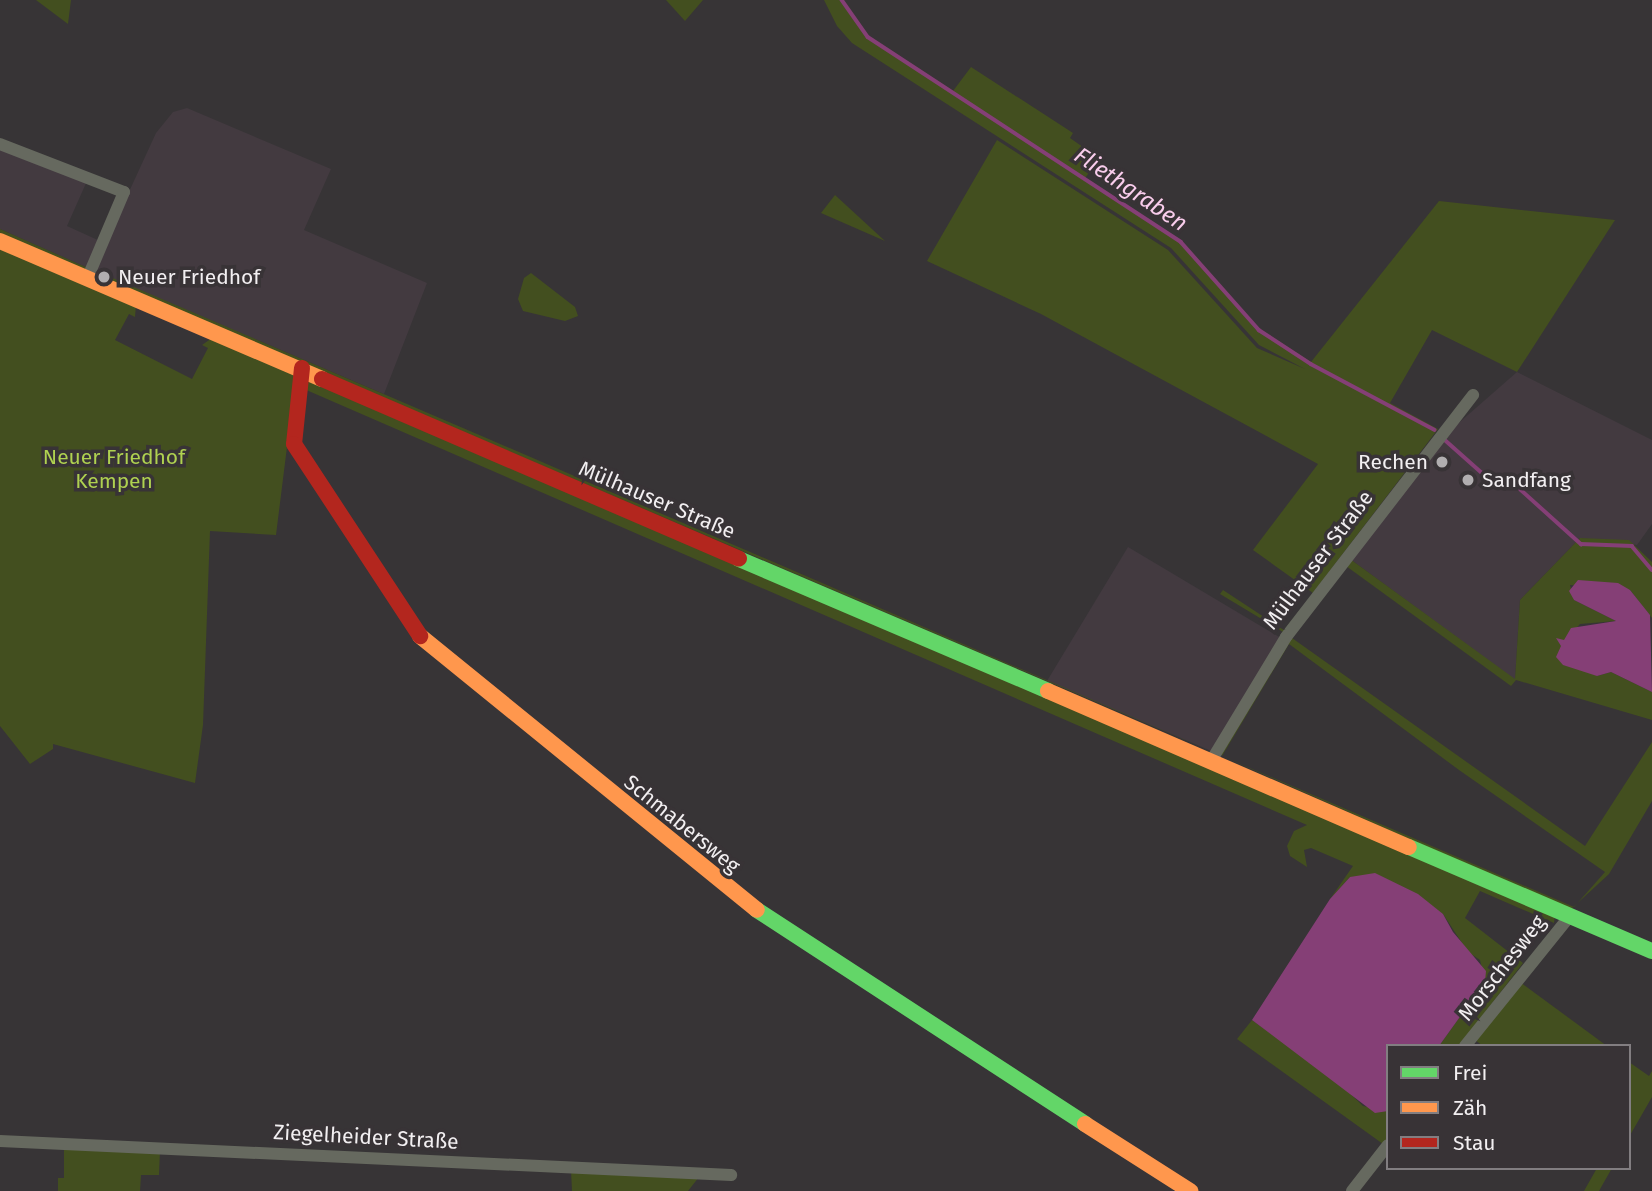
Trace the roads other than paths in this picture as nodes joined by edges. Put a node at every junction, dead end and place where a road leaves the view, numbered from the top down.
1 (0, 144) edge
2 (0, 241) edge
3 (88, 277) junction
4 (302, 368) junction
5 (1473, 395) dead end
6 (1211, 761) junction
7 (1570, 916) junction
8 (1652, 951) edge
9 (1467, 1044) edge
10 (0, 1141) edge
11 (1386, 1148) edge
12 (731, 1175) dead end
13 (1191, 1191) edge
14 (1352, 1191) edge

1 - 3 street
2 - 3 street, Mülhauser Straße
3 - 4 street, Mülhauser Straße
4 - 6 street, Mülhauser Straße
4 - 13 street, Schmabersweg
5 - 6 street, Mülhauser Straße
6 - 7 street, Mülhauser Straße
7 - 8 street, Mülhauser Straße
7 - 9 street, Morschesweg
10 - 12 street, Ziegelheider Straße
11 - 14 street

